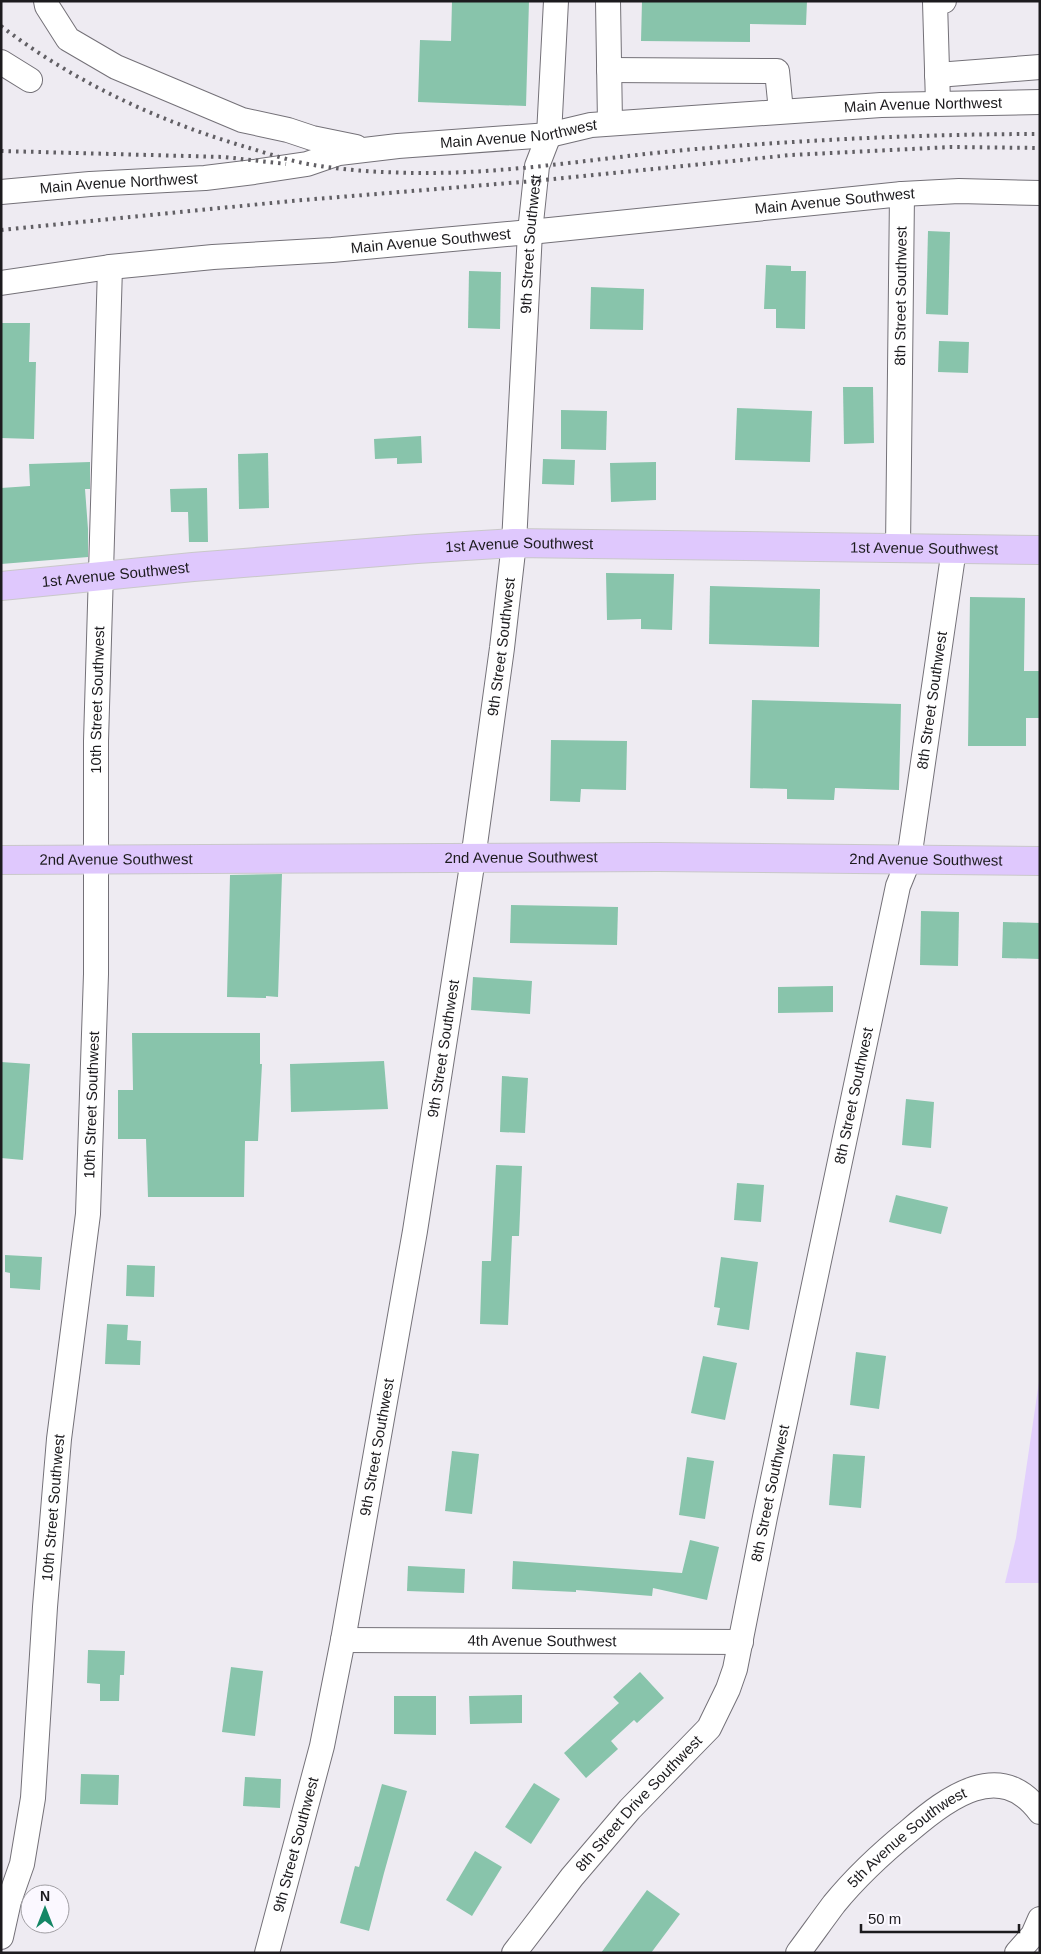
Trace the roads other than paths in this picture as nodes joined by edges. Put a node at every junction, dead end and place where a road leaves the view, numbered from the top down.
1 (46, 1) edge
2 (556, 1) edge
3 (608, 1) edge
4 (944, 1) edge
5 (1, 62) edge
6 (1040, 67) edge
7 (609, 70) junction
8 (937, 75) junction
9 (30, 80) dead end
10 (1040, 102) edge
11 (938, 104) junction
12 (781, 112) junction
13 (610, 123) junction
14 (549, 135) junction
15 (368, 150) junction
16 (1, 192) edge
17 (1040, 193) edge
18 (902, 194) junction
19 (530, 232) junction
20 (110, 268) junction
21 (1, 283) edge
22 (514, 543) junction
23 (898, 548) junction
24 (954, 549) junction
25 (1040, 550) edge
26 (101, 576) junction
27 (1, 586) edge
28 (96, 858) junction
29 (473, 859) junction
30 (909, 859) junction
31 (1, 860) edge
32 (1040, 861) edge
33 (343, 1640) junction
34 (741, 1642) junction
35 (1040, 1812) edge
36 (1040, 1919) edge
37 (1, 1937) edge
38 (267, 1953) edge
39 (514, 1953) edge
40 (798, 1953) edge
41 (1017, 1953) edge

1 - 15 street
2 - 14 street, 9th Street Southwest
3 - 7 street
4 - 8 street
5 - 9 street
6 - 8 street
7 - 12 street
7 - 13 street
8 - 11 street
10 - 11 street, Main Avenue Northwest
11 - 12 street, Main Avenue Northwest
12 - 13 street, Main Avenue Northwest
13 - 14 street, Main Avenue Northwest
14 - 15 street, Main Avenue Northwest
14 - 19 street, 9th Street Southwest
15 - 16 street, Main Avenue Northwest
17 - 18 street, Main Avenue Southwest
18 - 19 street, Main Avenue Southwest
18 - 23 street, 8th Street Southwest
19 - 20 street, Main Avenue Southwest
19 - 22 street, 9th Street Southwest
20 - 21 street, Main Avenue Southwest
20 - 26 street, 10th Street Southwest
22 - 23 main road, 1st Avenue Southwest
22 - 26 main road, 1st Avenue Southwest
22 - 29 street, 9th Street Southwest
23 - 24 main road, 1st Avenue Southwest
24 - 25 main road, 1st Avenue Southwest
24 - 30 street, 8th Street Southwest
26 - 27 main road, 1st Avenue Southwest
26 - 28 street, 10th Street Southwest
28 - 29 main road, 2nd Avenue Southwest
28 - 31 main road, 2nd Avenue Southwest
28 - 37 street, 10th Street Southwest
29 - 30 main road, 2nd Avenue Southwest
29 - 33 street, 9th Street Southwest
30 - 32 main road, 2nd Avenue Southwest
30 - 34 street, 8th Street Southwest
33 - 34 street, 4th Avenue Southwest
33 - 38 street, 9th Street Southwest
34 - 39 street, 8th Street Drive Southwest
35 - 40 street, 5th Avenue Southwest
36 - 41 street

